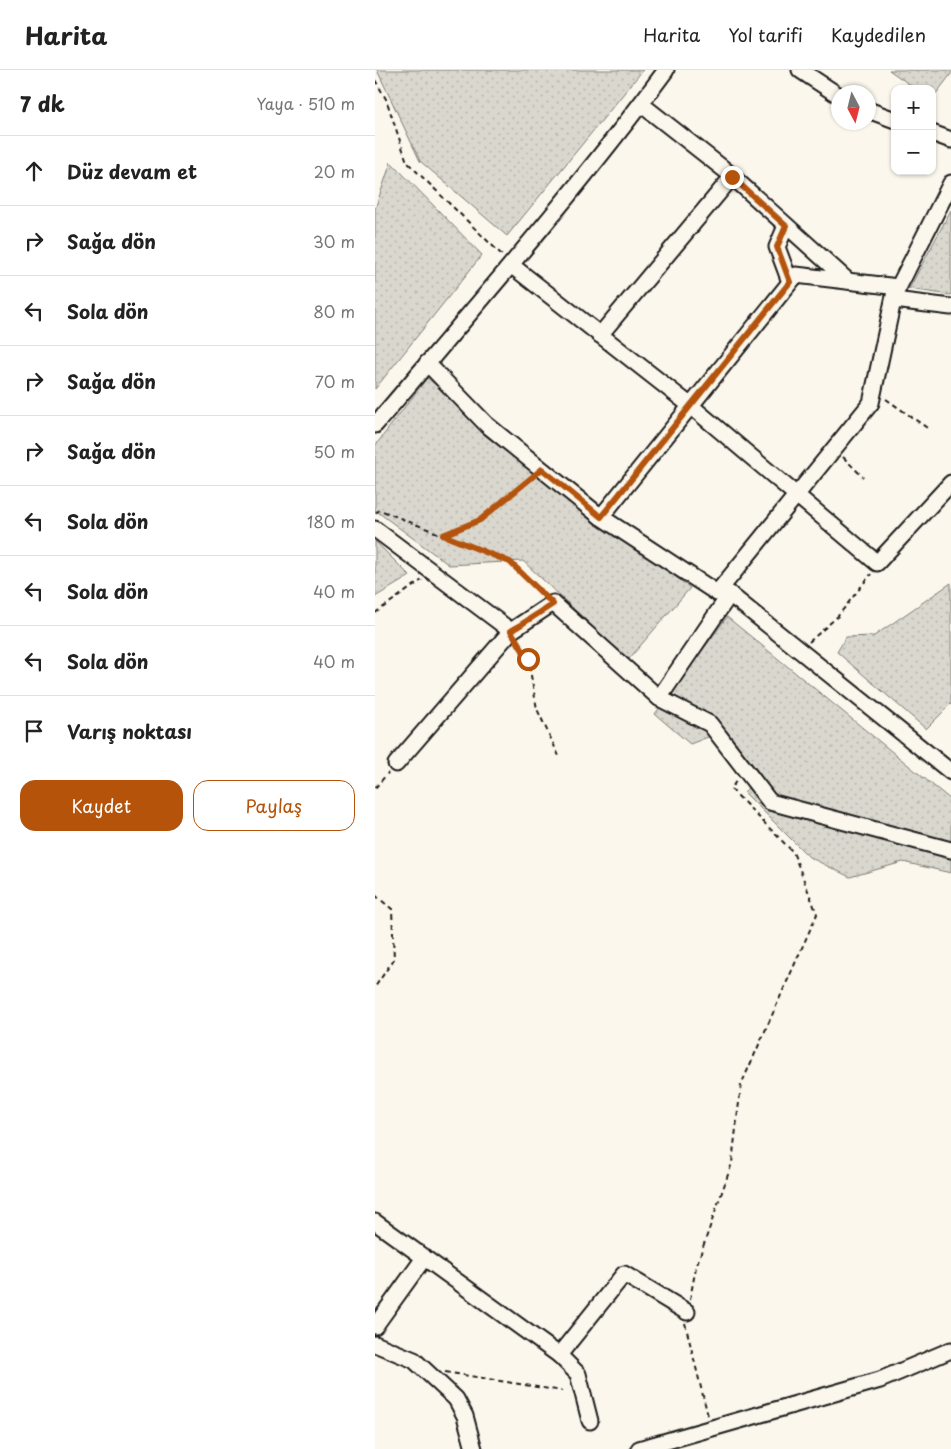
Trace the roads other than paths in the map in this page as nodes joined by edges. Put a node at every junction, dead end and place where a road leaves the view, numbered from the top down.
1 (666, 70) edge
2 (799, 70) edge
3 (831, 90) edge
4 (641, 104) junction
5 (876, 113) edge
6 (891, 118) edge
7 (936, 134) edge
8 (951, 140) edge
9 (732, 177) junction
10 (951, 183) edge
11 (786, 226) junction
12 (511, 265) junction
13 (848, 281) junction
14 (790, 282) junction
15 (896, 294) junction
16 (951, 307) edge
17 (600, 334) junction
18 (427, 364) junction
19 (691, 406) junction
20 (375, 425) edge
21 (951, 483) edge
22 (797, 495) junction
23 (601, 517) junction
24 (375, 529) edge
25 (726, 591) junction
26 (511, 631) junction
27 (659, 698) junction
28 (396, 764) road end
29 (951, 772) edge
30 (951, 850) edge
31 (375, 1222) edge
32 (424, 1258) junction
33 (687, 1312) road end
34 (375, 1326) edge
35 (375, 1344) edge
36 (951, 1350) edge
37 (559, 1355) junction
38 (590, 1421) dead end
39 (474, 1449) edge
40 (639, 1449) edge

1 - 4 street
2 - 3 street
4 - 9 street
4 - 12 street
5 - 6 street
7 - 8 street
9 - 11 street
9 - 17 street
10 - 15 street
11 - 13 street
11 - 14 street
12 - 17 street
12 - 18 street
13 - 14 street
13 - 15 street
14 - 19 street
15 - 16 street
15 - 22 street
17 - 19 street
18 - 20 street
18 - 23 street
19 - 22 street
19 - 23 street
21 - 22 street
22 - 25 street
23 - 25 street
24 - 26 street
25 - 27 street
25 - 29 street
26 - 27 street
26 - 28 street
27 - 30 street
31 - 32 street
32 - 34 street
32 - 37 street
33 - 37 street
35 - 39 street
36 - 40 street
37 - 38 street

